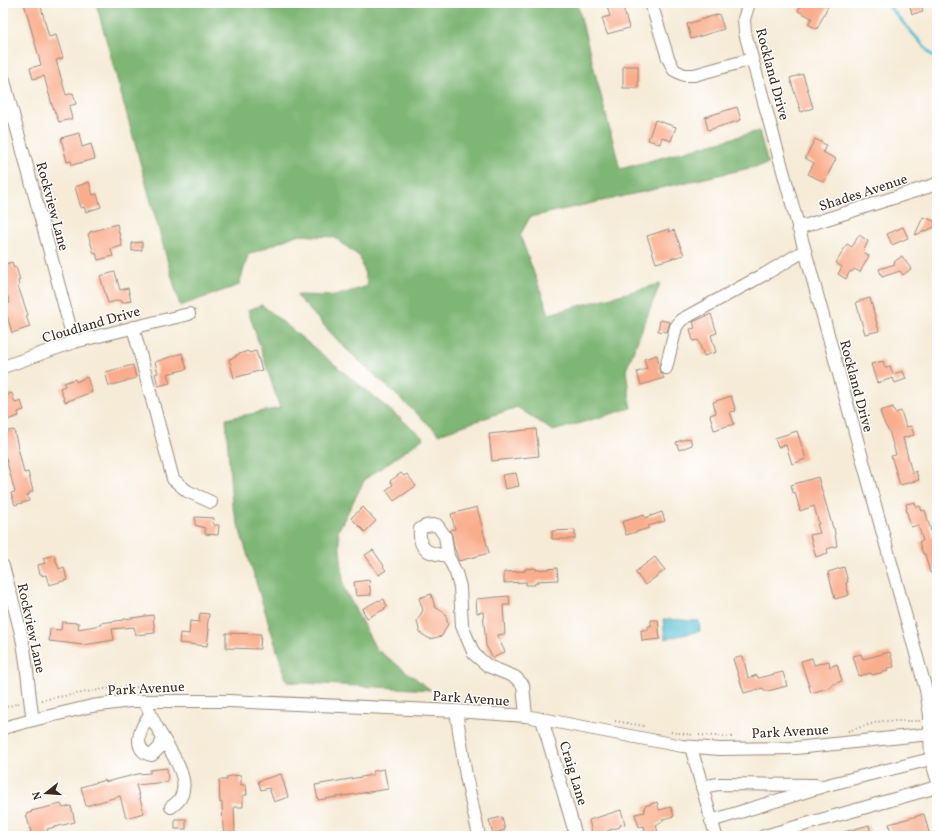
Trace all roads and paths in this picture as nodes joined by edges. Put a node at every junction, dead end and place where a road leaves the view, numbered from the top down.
1 (651, 3) edge
2 (749, 3) edge
3 (752, 59) junction
4 (3, 77) edge
5 (937, 184) edge
6 (798, 228) junction
7 (804, 251) junction
8 (189, 314) dead end
9 (133, 327) junction
10 (74, 342) junction
11 (3, 367) edge
12 (666, 368) dead end
13 (212, 502) dead end
14 (448, 556) dead end
15 (3, 566) edge
16 (145, 701) junction
17 (456, 711) junction
18 (151, 716) junction
19 (526, 716) junction
20 (542, 719) junction
21 (33, 720) junction
22 (3, 728) edge
23 (933, 734) edge
24 (163, 738) junction
25 (691, 747) junction
26 (931, 759) junction
27 (937, 779) edge
28 (827, 785) junction
29 (702, 787) junction
30 (937, 787) edge
31 (171, 807) dead end
32 (712, 821) junction
33 (480, 836) edge
34 (576, 836) edge
35 (716, 836) edge
36 (764, 836) edge

1 - 3 street
2 - 3 street, Rockland Drive
3 - 6 street, Rockland Drive
4 - 10 street, Rockview Lane
5 - 6 street, Shades Avenue
6 - 7 street, Rockland Drive
7 - 12 street
7 - 23 street, Rockland Drive
8 - 9 street, Cloudland Drive
9 - 10 street, Cloudland Drive
9 - 13 street
10 - 11 street, Cloudland Drive
14 - 19 street
15 - 21 street, Rockview Lane
16 - 17 street, Park Avenue
16 - 18 street
16 - 21 street, Park Avenue
17 - 19 street, Park Avenue
17 - 33 street
18 - 24 street
18 - 24 street
19 - 20 street, Park Avenue
20 - 25 street, Park Avenue
20 - 34 street, Craig Lane
21 - 22 street, Park Avenue
23 - 25 street, Park Avenue
23 - 26 street, Rockland Drive
24 - 31 street
25 - 29 street
26 - 27 street, Rockland Drive
26 - 28 street
28 - 29 street
28 - 32 street
29 - 32 street
30 - 36 street
32 - 35 street

